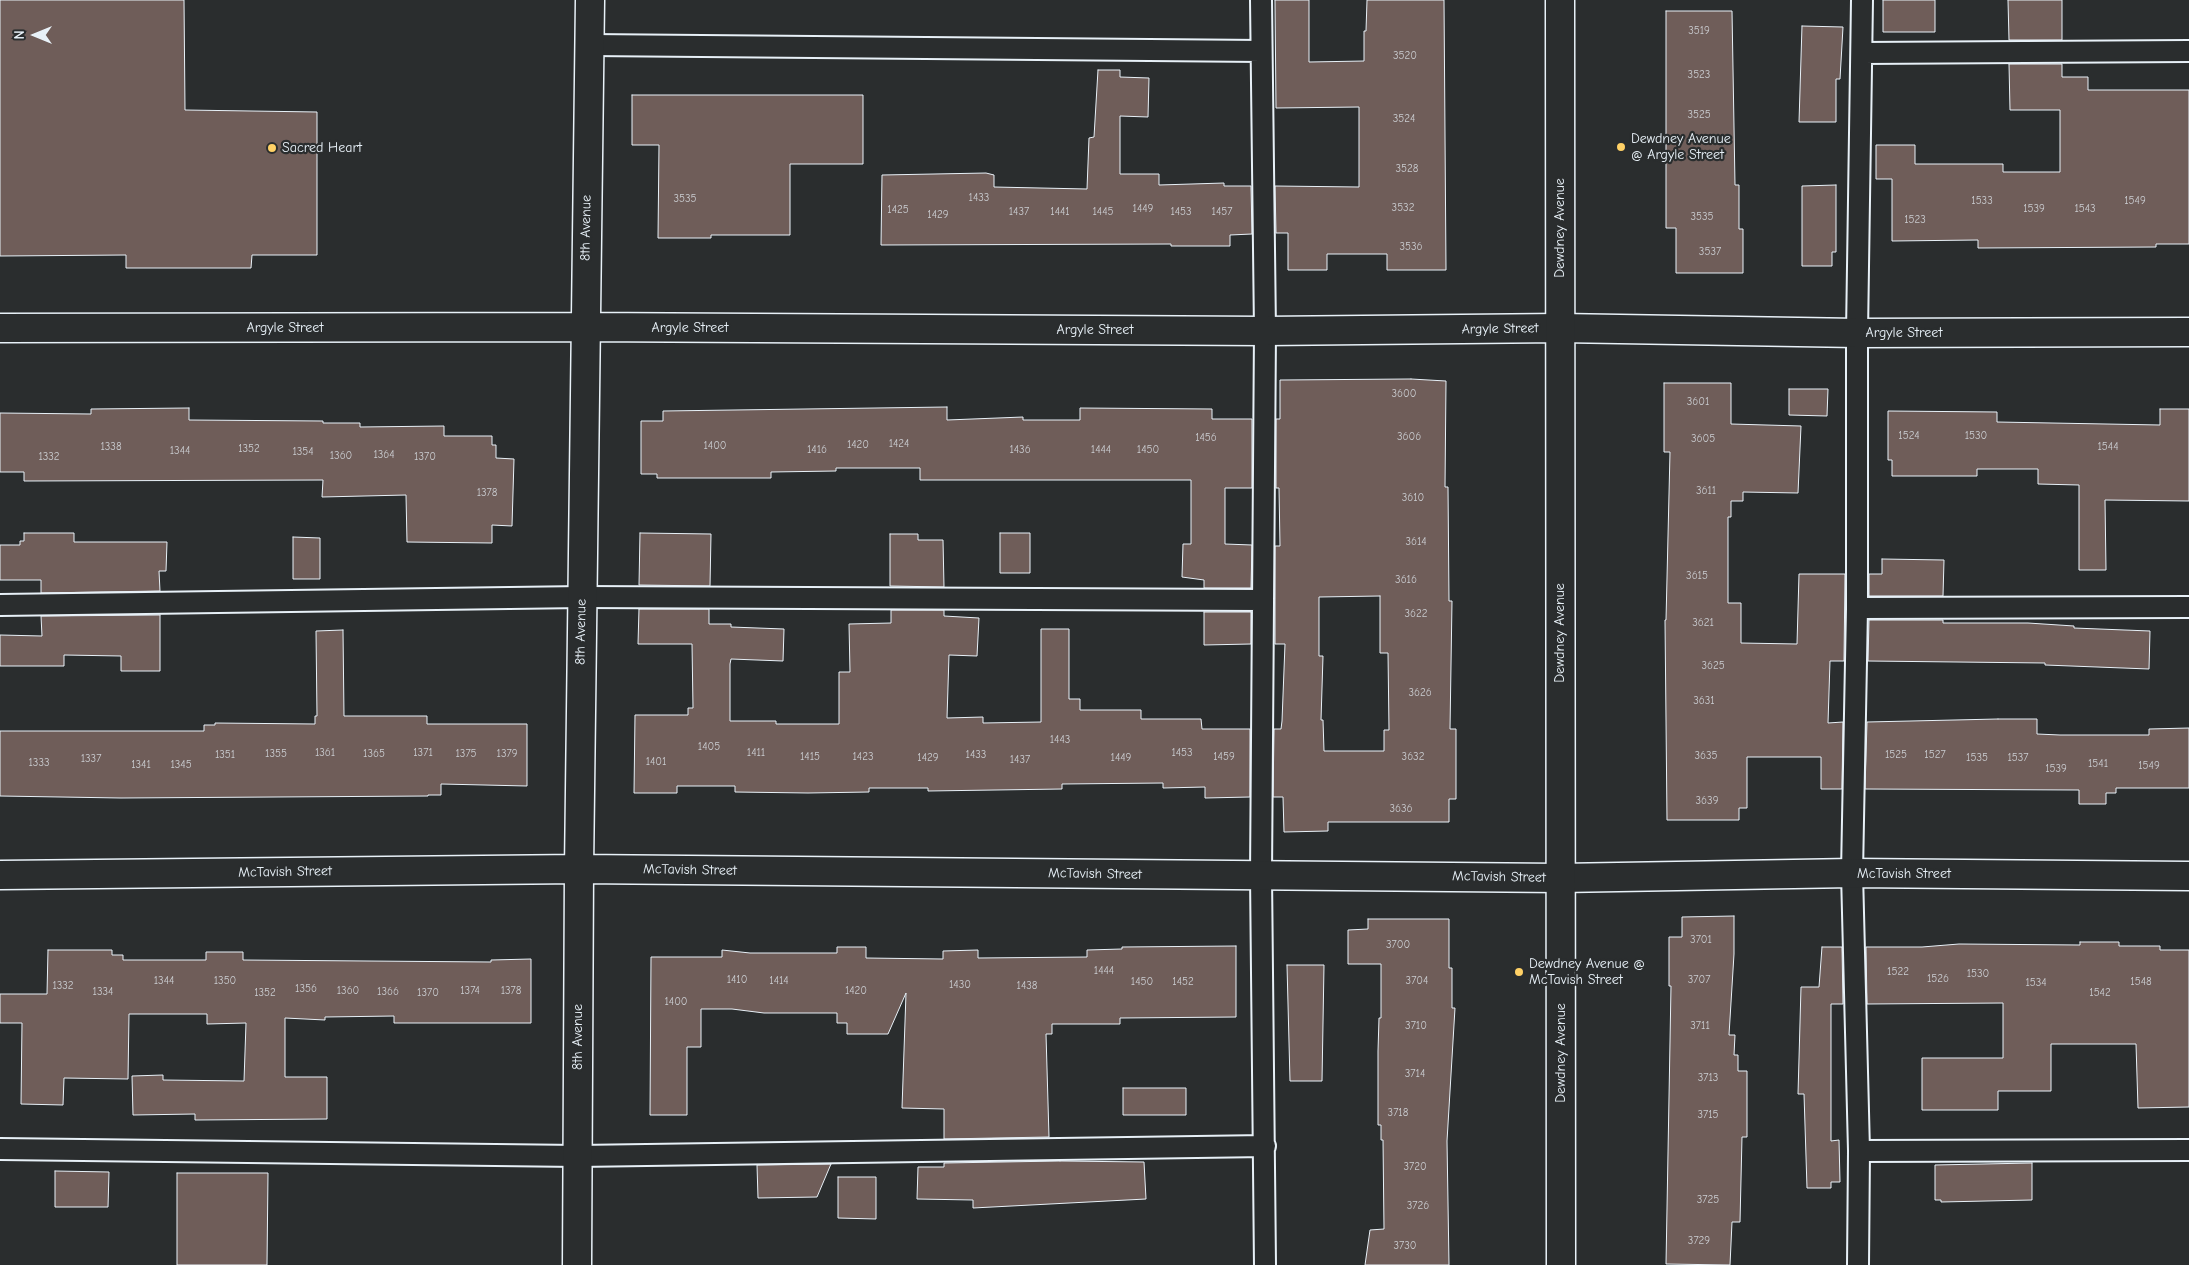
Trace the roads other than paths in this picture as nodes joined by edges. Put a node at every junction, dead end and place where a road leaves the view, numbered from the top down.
1 (590, 0) edge
2 (1261, 0) edge
3 (1560, 0) edge
4 (1862, 0) edge
5 (590, 45) junction
6 (1261, 51) junction
7 (2189, 52) edge
8 (1862, 53) junction
9 (0, 328) edge
10 (584, 328) junction
11 (1560, 328) junction
12 (1265, 331) junction
13 (2189, 332) edge
14 (1857, 333) junction
15 (582, 598) junction
16 (1262, 600) junction
17 (0, 605) edge
18 (1857, 608) junction
19 (2189, 608) edge
20 (579, 869) junction
21 (1852, 873) junction
22 (0, 875) edge
23 (1261, 875) junction
24 (2189, 876) edge
25 (1560, 878) junction
26 (1265, 1146) junction
27 (0, 1150) edge
28 (2189, 1150) edge
29 (1859, 1151) junction
30 (578, 1156) junction
31 (577, 1265) edge
32 (1265, 1265) edge
33 (1561, 1265) edge
34 (1858, 1265) edge

1 - 5 street, 8th Avenue
2 - 6 lane
3 - 11 street, Dewdney Avenue
4 - 8 lane
5 - 6 lane
5 - 10 street, 8th Avenue
6 - 12 lane
7 - 8 lane
8 - 14 lane
9 - 10 street, Argyle Street
10 - 12 street, Argyle Street
10 - 15 street, 8th Avenue
11 - 12 street, Argyle Street
11 - 14 street, Argyle Street
11 - 25 street, Dewdney Avenue
12 - 16 lane
13 - 14 street, Argyle Street
14 - 18 lane
15 - 16 lane
15 - 17 lane
15 - 20 street, 8th Avenue
16 - 23 lane
18 - 19 lane
18 - 21 lane
20 - 22 street, McTavish Street
20 - 23 street, McTavish Street
20 - 30 street, 8th Avenue
21 - 24 street, McTavish Street
21 - 25 street, McTavish Street
21 - 29 lane
23 - 25 street, McTavish Street
23 - 26 lane
25 - 33 street, Dewdney Avenue
26 - 30 lane
26 - 32 lane
27 - 30 lane
28 - 29 lane
29 - 34 lane
30 - 31 street, 8th Avenue

